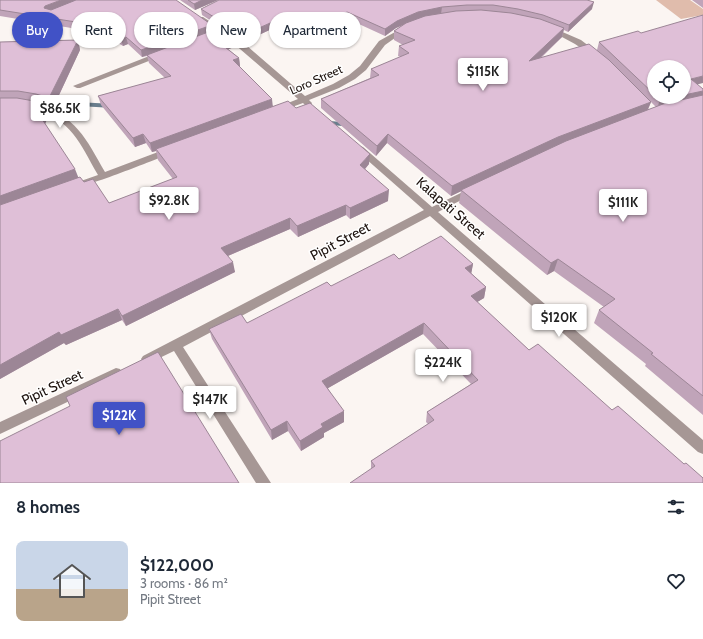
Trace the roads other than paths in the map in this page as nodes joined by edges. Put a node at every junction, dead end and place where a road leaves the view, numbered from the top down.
1 (199, 12) edge
2 (206, 18) edge
3 (415, 24) edge
4 (542, 26) edge
5 (244, 48) edge
6 (166, 53) edge
7 (602, 60) edge
8 (77, 86) dead end
9 (305, 100) junction
10 (26, 106) edge
11 (317, 110) edge
12 (269, 113) edge
13 (353, 142) edge
14 (175, 148) edge
15 (103, 176) junction
16 (74, 187) edge
17 (481, 187) edge
18 (431, 211) junction
19 (176, 345) junction
20 (0, 428) edge
21 (703, 448) edge
22 (264, 483) edge

1 - 2 street
3 - 9 street, Loro Street
4 - 7 street
5 - 9 street
6 - 8 street
9 - 11 street
9 - 12 street, Loro Street
10 - 15 street
13 - 18 street, Kalapati Street
14 - 15 street
15 - 16 street
17 - 18 street, Pipit Street
18 - 19 street, Pipit Street
18 - 21 street, Kalapati Street
19 - 20 street, Pipit Street
19 - 22 street

